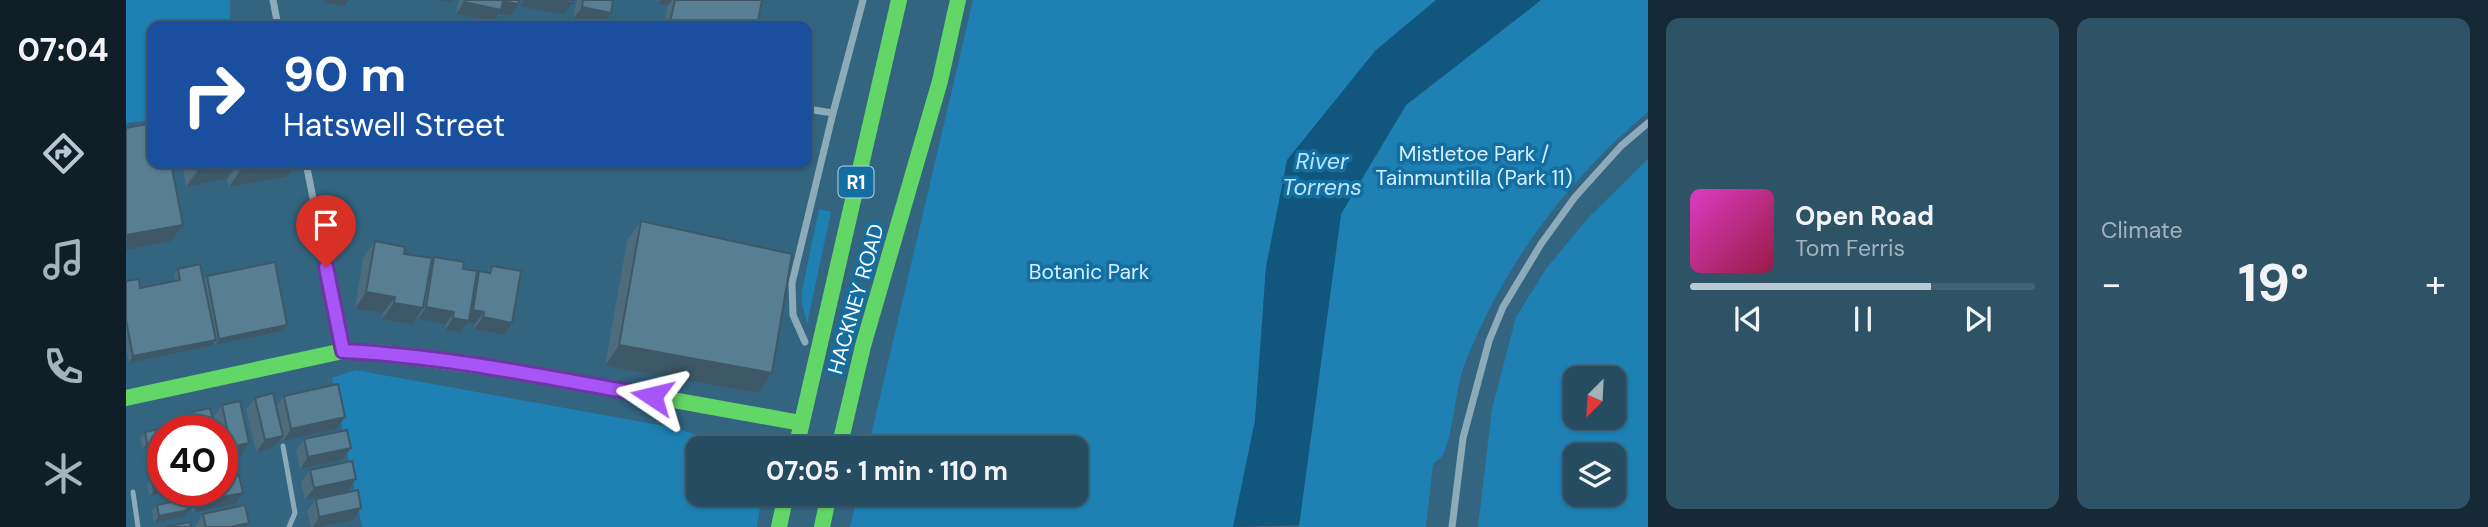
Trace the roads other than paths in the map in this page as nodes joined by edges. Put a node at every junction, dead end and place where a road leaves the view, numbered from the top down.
1 (273, 0) edge
2 (863, 0) edge
3 (958, 0) edge
4 (901, 9) edge
5 (277, 21) edge
6 (812, 110) edge
7 (833, 113) junction
8 (1648, 124) edge
9 (307, 168) edge
10 (863, 346) junction
11 (343, 351) junction
12 (815, 365) junction
13 (840, 375) dead end
14 (824, 394) dead end
15 (126, 398) edge
16 (801, 423) junction
17 (798, 436) edge
18 (842, 436) edge
19 (283, 446) edge
20 (133, 492) dead end
21 (783, 506) edge
22 (826, 506) edge
23 (138, 527) edge
24 (289, 527) edge
25 (779, 527) edge
26 (822, 527) edge
27 (1452, 527) edge

1 - 5 street
2 - 7 street, HACKNEY ROAD
3 - 10 main road, HACKNEY ROAD / R1
4 - 12 main road, HACKNEY ROAD / R1
6 - 7 street
7 - 12 street, HACKNEY ROAD
8 - 27 street
9 - 11 street
10 - 13 main road
10 - 18 main road, HACKNEY ROAD / R1
11 - 15 main road
11 - 16 main road
12 - 16 main road, HACKNEY ROAD / R1
14 - 16 main road
16 - 17 main road, HACKNEY ROAD / R1
19 - 24 lane
20 - 23 lane
21 - 25 main road
22 - 26 main road

